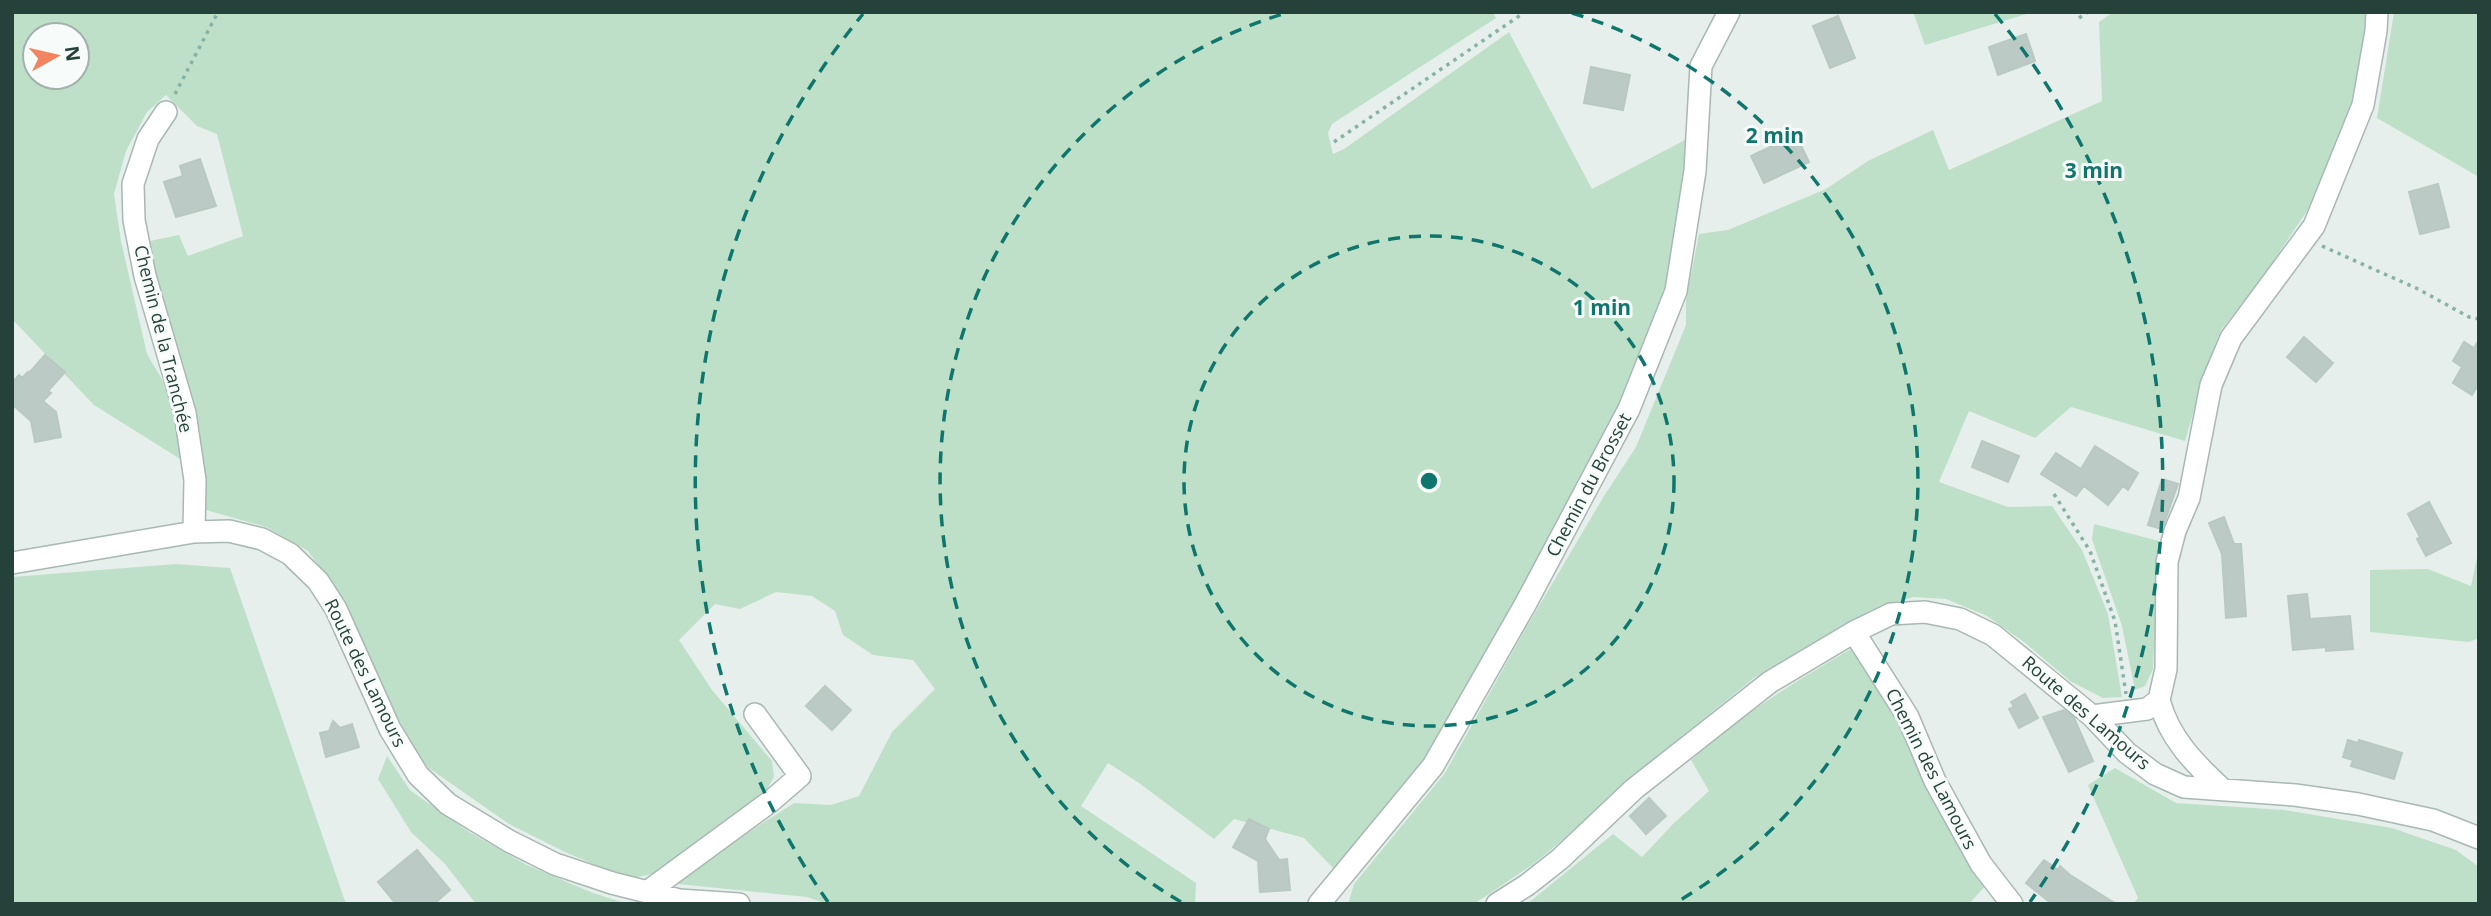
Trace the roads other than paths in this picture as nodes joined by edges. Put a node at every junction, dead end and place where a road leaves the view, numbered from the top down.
1 (1728, 12) edge
2 (2377, 12) edge
3 (166, 112) road end
4 (194, 532) junction
5 (12, 563) edge
6 (1854, 632) junction
7 (2159, 700) junction
8 (755, 714) dead end
9 (2092, 716) junction
10 (2222, 789) junction
11 (2479, 838) edge
12 (648, 892) junction
13 (739, 904) edge
14 (1319, 904) edge
15 (1497, 904) edge
16 (2012, 904) edge

1 - 14 street, Chemin du Brosset
2 - 7 street
3 - 4 street, Chemin de la Tranchée
4 - 5 street, Route des Lamours
4 - 12 street, Route des Lamours
6 - 9 street, Route des Lamours
6 - 15 street, Route des Lamours
6 - 16 street, Chemin des Lamours
7 - 9 street
7 - 10 street
8 - 12 street
9 - 10 street, Route des Lamours
10 - 11 street, Route des Lamours
12 - 13 street, Route des Lamours

